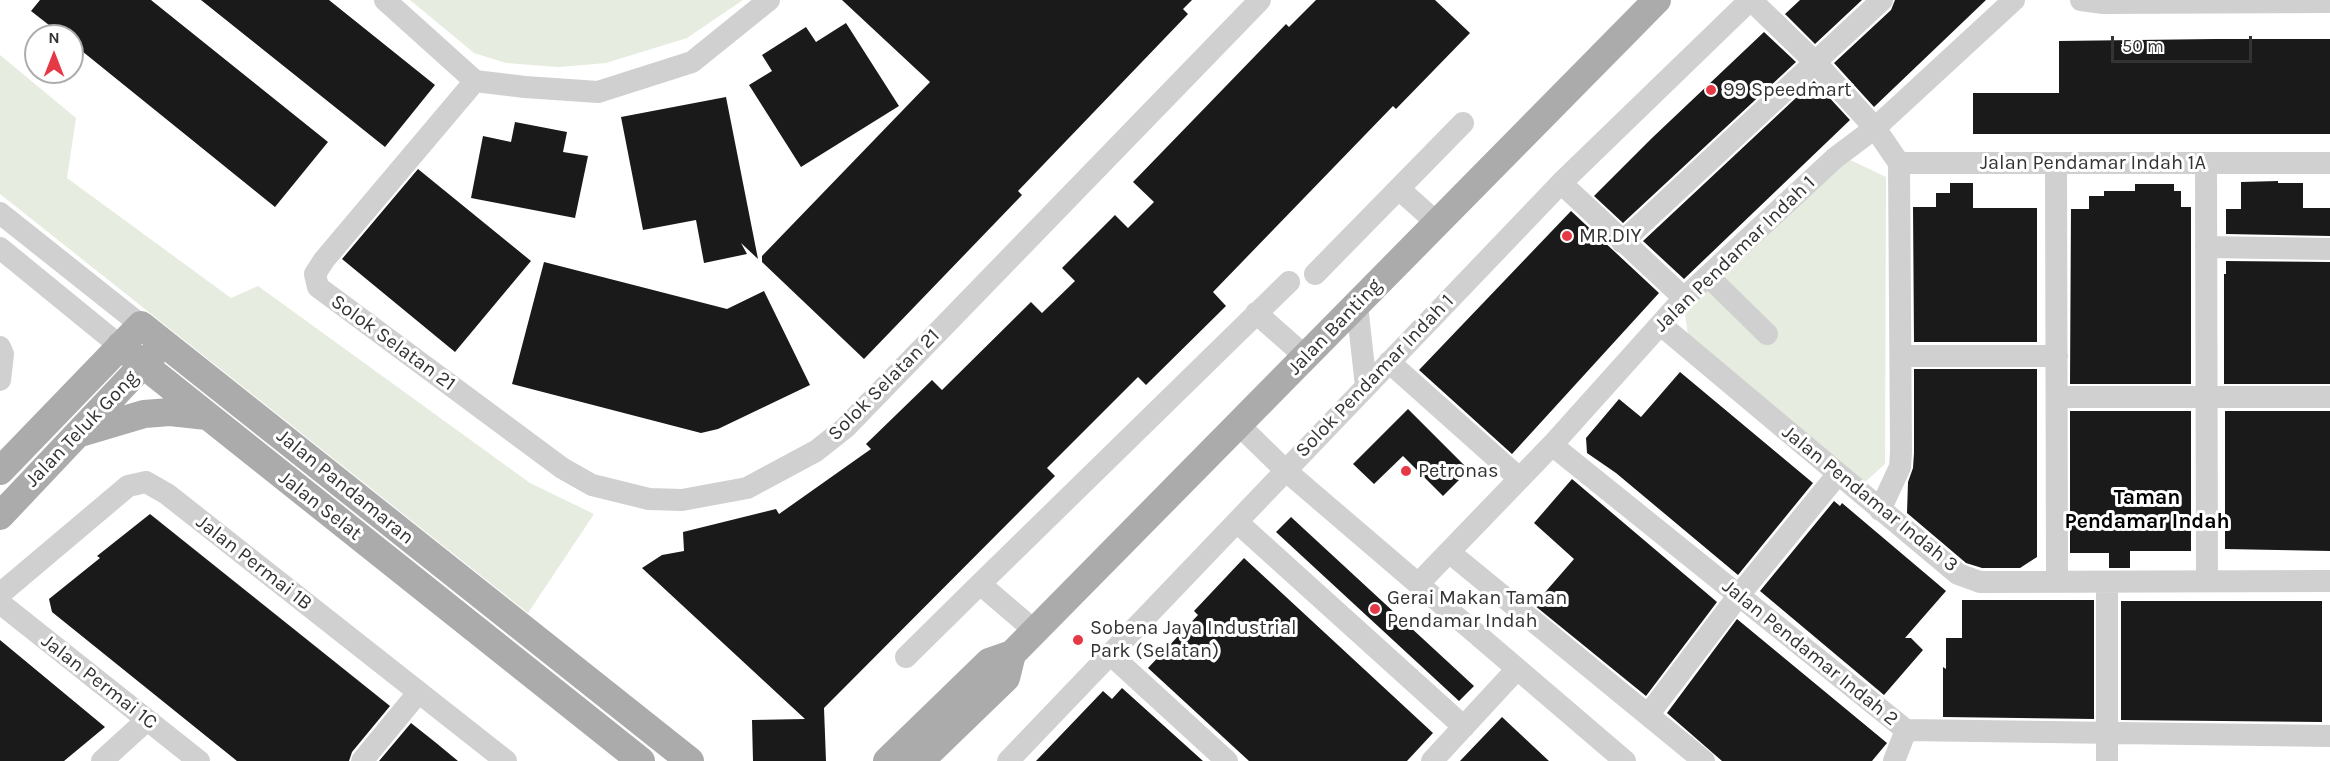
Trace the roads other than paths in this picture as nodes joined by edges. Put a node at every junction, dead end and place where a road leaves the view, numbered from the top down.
1 (385, 0) edge
2 (769, 0) edge
3 (1260, 0) edge
4 (1657, 0) edge
5 (1751, 0) edge
6 (1882, 0) edge
7 (2014, 0) edge
8 (2081, 0) edge
9 (2330, 2) edge
10 (1815, 62) junction
11 (475, 81) junction
12 (1463, 123) dead end
13 (1875, 128) junction
14 (1899, 163) junction
15 (2056, 163) junction
16 (2206, 163) junction
17 (2330, 163) edge
18 (1561, 183) junction
19 (1399, 189) junction
20 (0, 213) edge
21 (1437, 223) junction
22 (1622, 242) junction
23 (2206, 247) junction
24 (0, 248) edge
25 (2330, 249) edge
26 (1315, 274) dead end
27 (1708, 276) junction
28 (1289, 282) dead end
29 (1684, 298) junction
30 (1357, 305) junction
31 (1256, 313) junction
32 (141, 325) junction
33 (1661, 325) junction
34 (1767, 334) dead end
35 (164, 342) junction
36 (120, 346) junction
37 (0, 347) edge
38 (1901, 356) junction
39 (2057, 356) junction
40 (1306, 357) junction
41 (1389, 362) junction
42 (144, 365) junction
43 (0, 380) edge
44 (1366, 386) junction
45 (2057, 396) junction
46 (2330, 397) edge
47 (2206, 398) junction
48 (207, 416) junction
49 (1238, 424) junction
50 (76, 435) junction
51 (1552, 445) junction
52 (1285, 470) junction
53 (0, 471) edge
54 (1838, 474) junction
55 (1519, 478) junction
56 (1881, 510) junction
57 (0, 516) edge
58 (1236, 522) junction
59 (1449, 552) junction
60 (2330, 581) edge
61 (2057, 582) junction
62 (2107, 582) junction
63 (2207, 582) junction
64 (980, 584) junction
65 (1418, 584) junction
66 (0, 594) edge
67 (1739, 595) junction
68 (0, 603) edge
69 (1035, 631) junction
70 (1012, 654) junction
71 (1111, 655) junction
72 (906, 657) dead end
73 (1517, 669) junction
74 (418, 693) junction
75 (1648, 715) junction
76 (147, 720) junction
77 (1464, 727) junction
78 (1906, 730) junction
79 (2107, 732) junction
80 (2330, 736) edge
81 (1222, 759) edge
82 (102, 761) edge
83 (199, 761) edge
84 (362, 761) edge
85 (506, 761) edge
86 (641, 761) edge
87 (690, 761) edge
88 (887, 761) edge
89 (920, 761) edge
90 (1008, 761) edge
91 (1432, 761) edge
92 (1625, 761) edge
93 (1704, 761) edge
94 (1894, 761) edge
95 (2107, 761) edge

1 - 11 street
2 - 11 street
3 - 11 street, Solok Selatan 21
4 - 21 main road, Jalan Banting
5 - 10 street
5 - 18 street, Solok Pendamar Indah 1
6 - 10 street
7 - 13 street, Jalan Pendamar Indah 1
8 - 9 street
10 - 13 street
10 - 22 street
12 - 19 street
13 - 14 street
13 - 27 street, Jalan Pendamar Indah 1
14 - 15 street, Jalan Pendamar Indah 1A
14 - 38 street
15 - 16 street, Jalan Pendamar Indah 1A
15 - 39 street
16 - 17 street, Jalan Pendamar Indah 1A
16 - 23 street
18 - 22 street
18 - 41 street, Solok Pendamar Indah 1
19 - 21 street
19 - 26 street
20 - 32 street, Jalan Pandamaran
21 - 30 main road, Jalan Banting
22 - 29 street
23 - 25 street
23 - 47 street
24 - 36 street, Jalan Selat
27 - 29 street, Jalan Pendamar Indah 1
27 - 34 street
28 - 31 street
29 - 33 street, Jalan Pendamar Indah 1
30 - 40 main road, Jalan Banting
30 - 44 street
31 - 40 street
31 - 64 street
32 - 35 main road, Jalan Pandamaran
32 - 36 main road, Jalan Teluk Gong
33 - 51 street, Jalan Pendamar Indah 1
33 - 54 street, Jalan Pendamar Indah 3
35 - 42 main road, Jalan Teluk Gong
35 - 87 main road, Jalan Pandamaran
36 - 42 main road, Jalan Selat
36 - 53 main road, Jalan Teluk Gong
37 - 43 street
38 - 39 street
38 - 56 street
39 - 45 street
40 - 49 main road, Jalan Banting
41 - 44 street, Solok Pendamar Indah 1
41 - 55 street
42 - 48 main road, Jalan Selat
42 - 50 main road, Jalan Teluk Gong
44 - 52 street, Solok Pendamar Indah 1
45 - 47 street
45 - 61 street
46 - 47 street
47 - 63 street
48 - 50 main road
48 - 86 main road, Jalan Selat
49 - 52 street
49 - 69 main road, Jalan Banting
50 - 57 main road, Jalan Teluk Gong
51 - 55 street, Jalan Pendamar Indah 1
51 - 67 street, Jalan Pendamar Indah 2
52 - 58 street, Solok Pendamar Indah 1
52 - 65 street
54 - 56 street, Jalan Pendamar Indah 3
54 - 67 street
55 - 59 street, Jalan Pendamar Indah 1
56 - 61 street, Jalan Pendamar Indah 3
58 - 71 street, Solok Pendamar Indah 1
58 - 77 street
59 - 65 street, Jalan Pendamar Indah 1
59 - 75 street
60 - 63 street, Jalan Pendamar Indah 3
61 - 62 street, Jalan Pendamar Indah 3
62 - 63 street, Jalan Pendamar Indah 3
62 - 79 street
64 - 69 street
64 - 72 street
65 - 73 street
66 - 74 street, Jalan Permai 1B
67 - 75 street
67 - 78 street, Jalan Pendamar Indah 2
68 - 76 street, Jalan Permai 1C
69 - 70 main road, Jalan Banting
70 - 88 main road, Jalan Banting
70 - 89 main road, Jalan Banting
71 - 81 street
71 - 90 street, Solok Pendamar Indah 1
73 - 77 street
73 - 92 street
74 - 84 street
74 - 85 street, Jalan Permai 1B
75 - 93 street
76 - 82 street
76 - 83 street, Jalan Permai 1C
77 - 91 street
78 - 79 street, Jalan Pendamar Indah 2
78 - 94 street
79 - 80 street, Jalan Pendamar Indah 2
79 - 95 street

